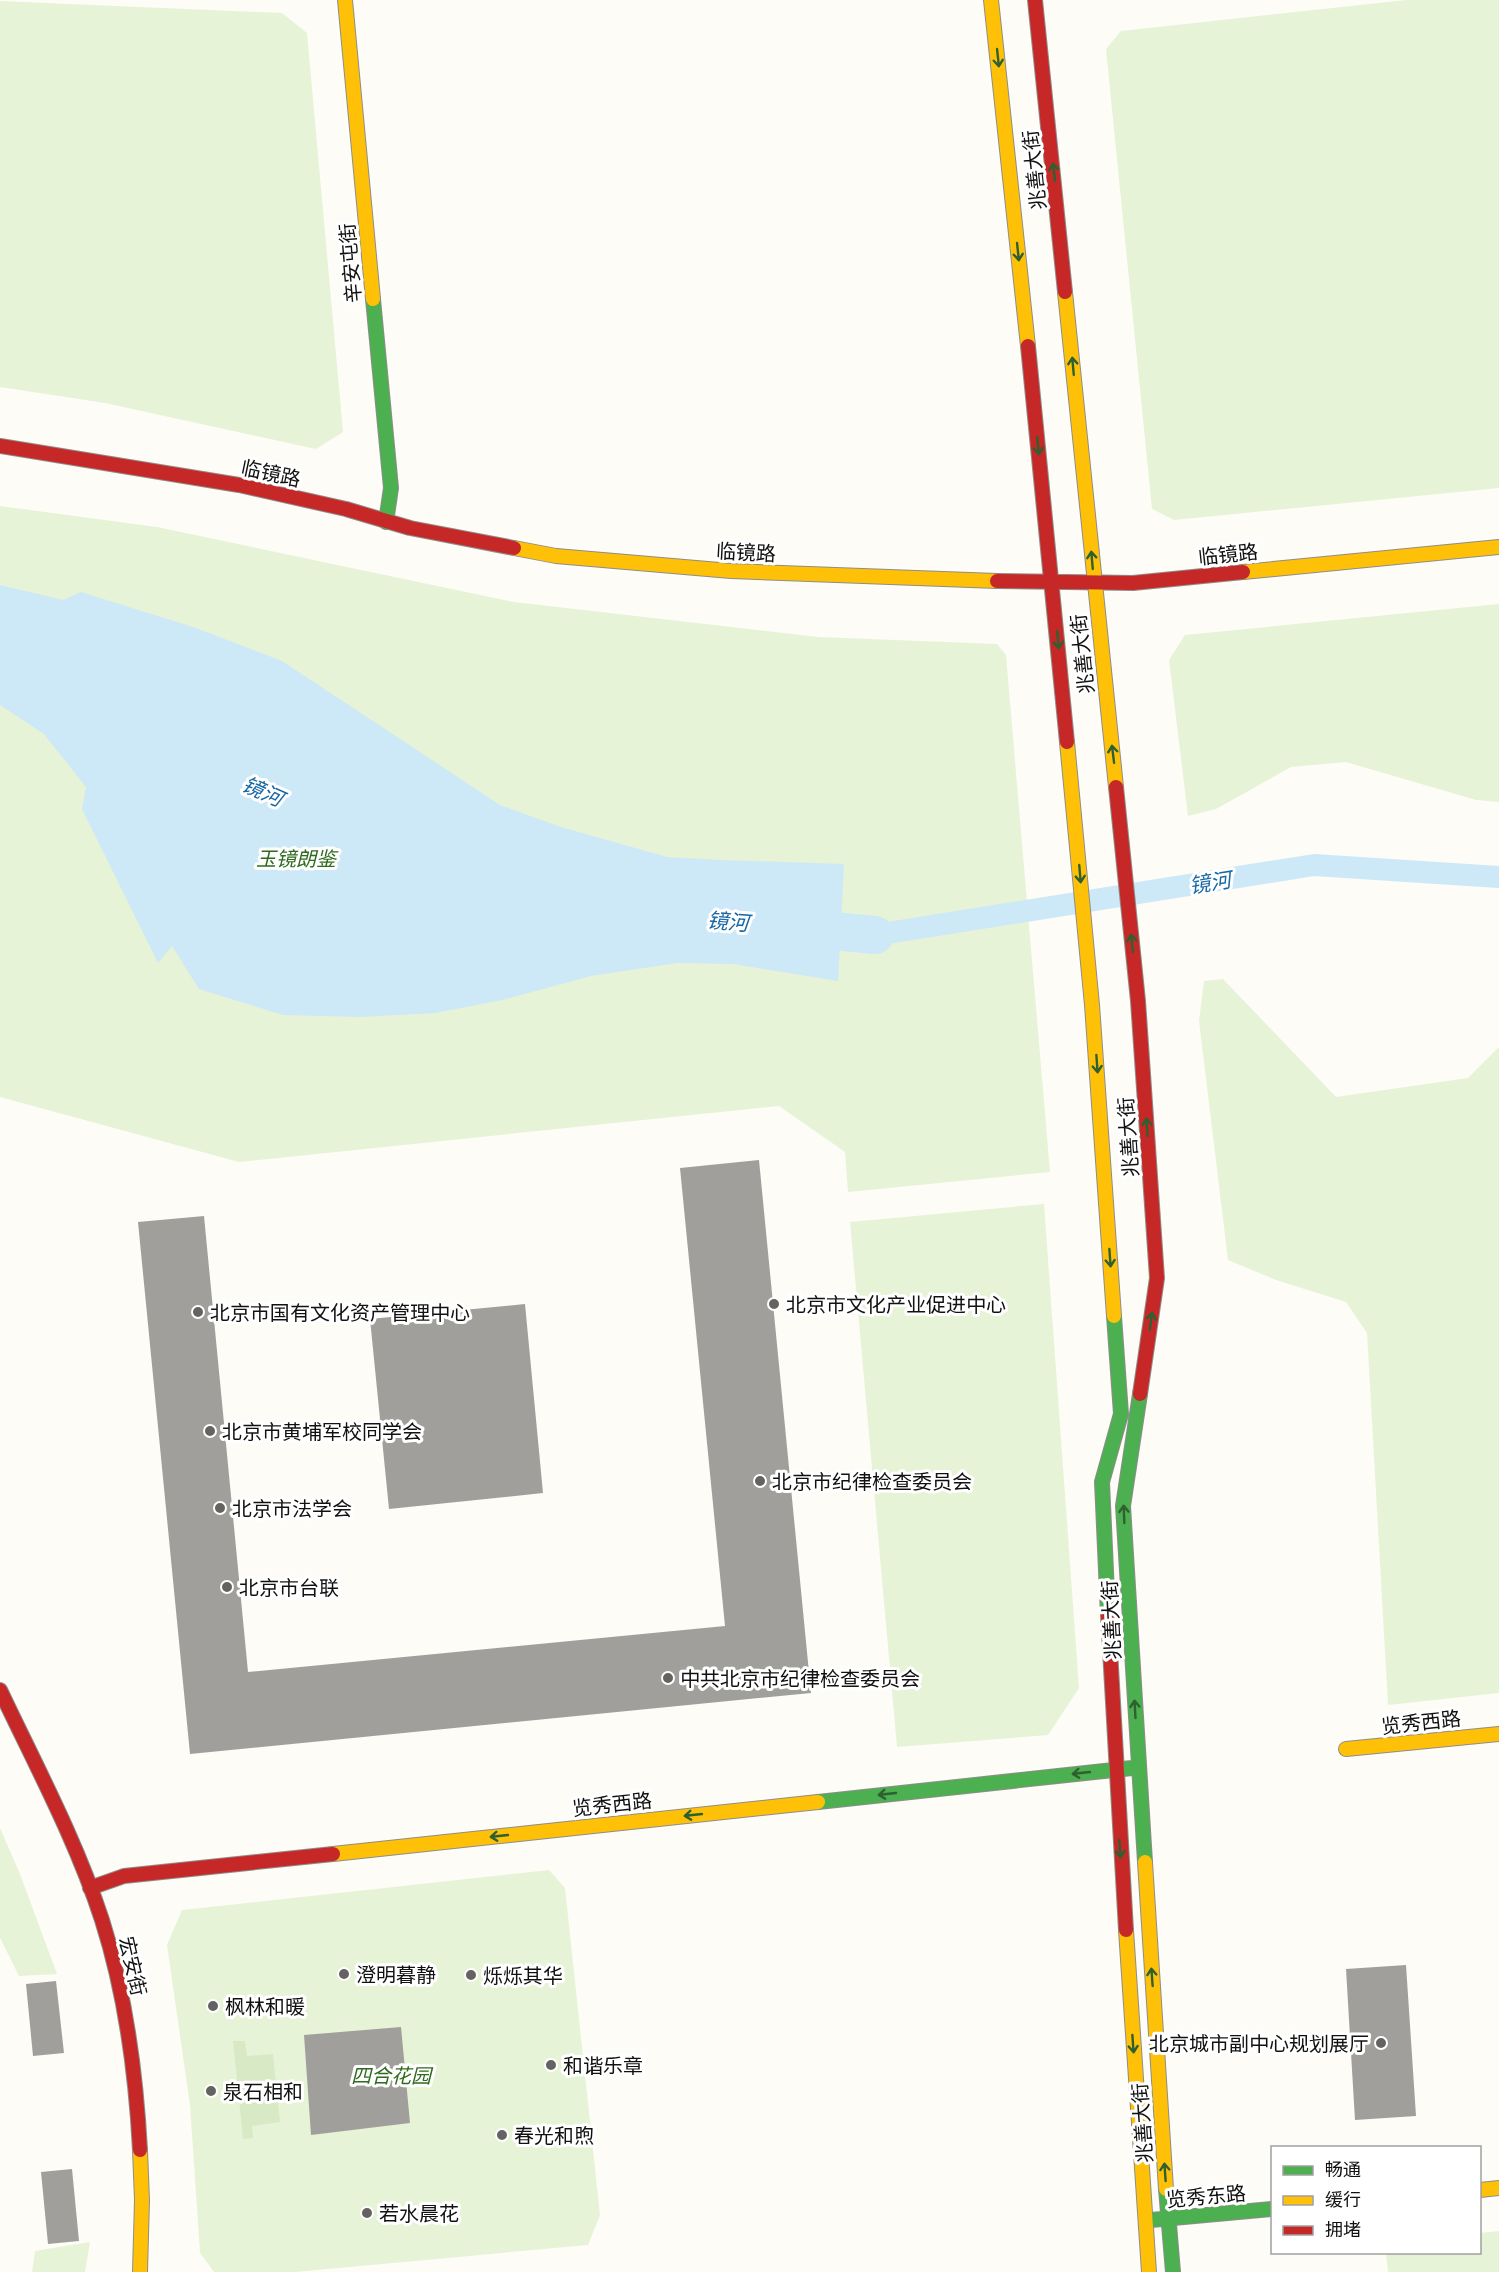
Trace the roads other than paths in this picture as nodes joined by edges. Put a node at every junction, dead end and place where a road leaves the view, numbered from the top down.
1 (345, 0) edge
2 (991, 0) edge
3 (1035, 0) edge
4 (0, 446) edge
5 (386, 522) junction
6 (1499, 547) edge
7 (1052, 582) junction
8 (1094, 583) junction
9 (0, 1690) edge
10 (1499, 1734) edge
11 (1346, 1749) dead end
12 (1139, 1767) junction
13 (1116, 1770) junction
14 (90, 1888) junction
15 (1499, 2188) edge
16 (1481, 2190) edge
17 (1271, 2209) edge
18 (1168, 2219) junction
19 (1144, 2221) junction
20 (140, 2272) edge
21 (1149, 2272) edge
22 (1173, 2272) edge

1 - 5 main road, 辛安屯街
2 -> 7 main road, 兆善大街
8 -> 3 main road, 兆善大街
4 - 5 main road, 临镜路
5 - 7 main road, 临镜路
6 - 8 main road, 临镜路
7 - 8 main road, 临镜路
7 -> 13 main road, 兆善大街
12 -> 8 main road, 兆善大街
9 - 14 main road, 宏安街
10 - 11 main road, 览秀西路
12 - 13 main road, 览秀西路
18 -> 12 main road, 兆善大街
13 -> 14 main road, 览秀西路
13 -> 19 main road, 兆善大街
14 - 20 main road, 宏安街
15 - 16 main road
17 - 18 main road, 览秀东路
18 - 19 main road, 览秀东路
18 - 22 main road, 兆善大街
19 - 21 main road, 兆善大街

